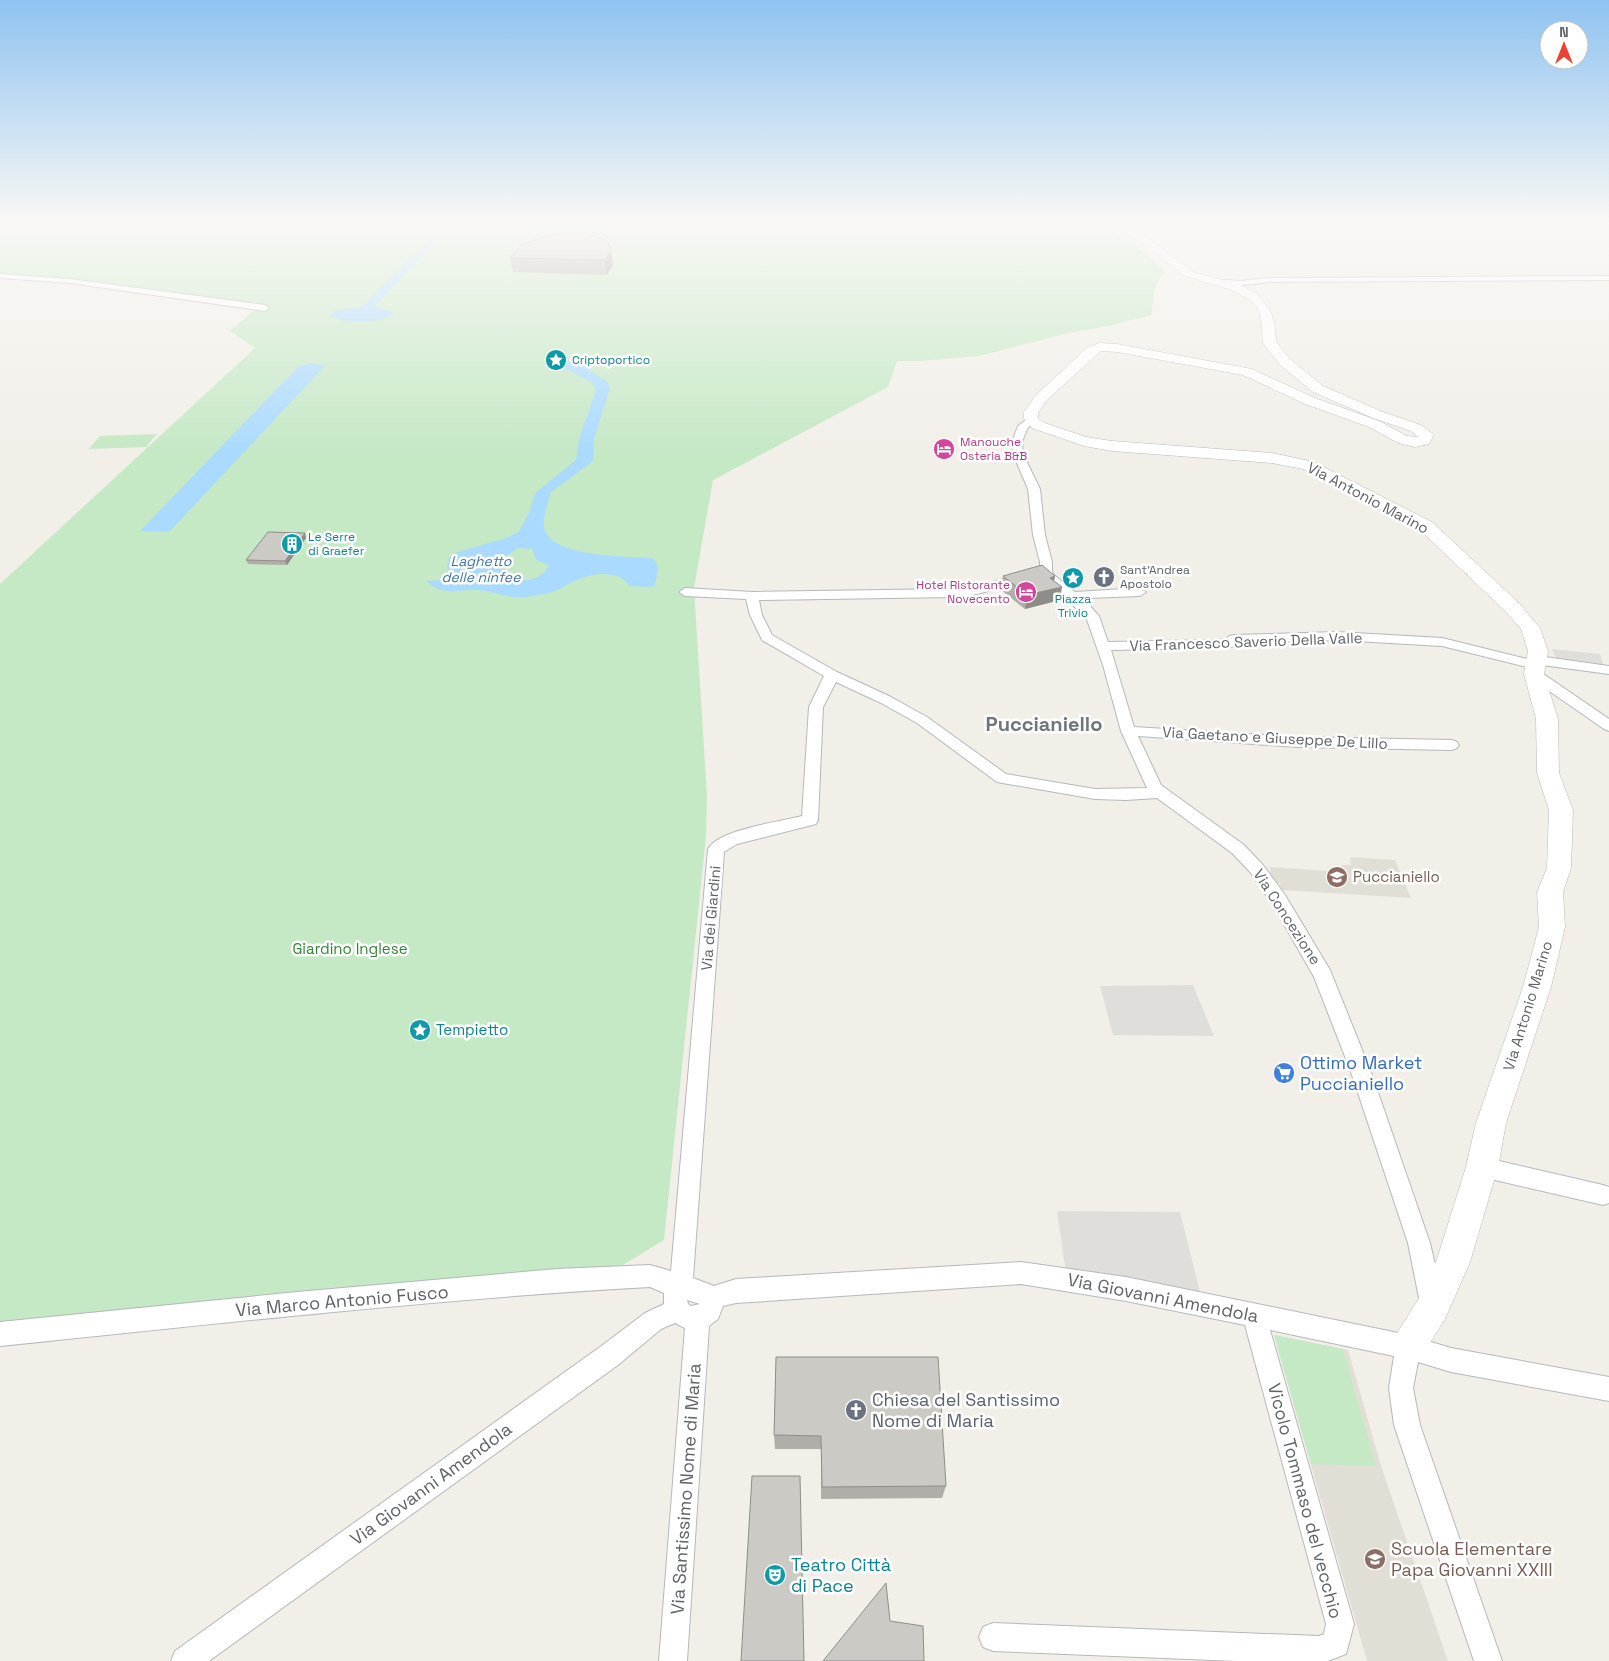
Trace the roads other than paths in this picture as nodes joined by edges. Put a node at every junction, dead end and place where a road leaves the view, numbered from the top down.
1 (193, 299) edge
2 (1258, 299) edge
3 (264, 308) dead end
4 (1031, 419) junction
5 (1046, 571) junction
6 (685, 592) dead end
7 (1140, 592) dead end
8 (752, 596) junction
9 (1086, 608) junction
10 (1104, 646) junction
11 (1536, 666) junction
12 (1609, 670) edge
13 (832, 675) junction
14 (1609, 726) edge
15 (1128, 731) junction
16 (1452, 745) dead end
17 (1160, 792) junction
18 (1482, 1167) junction
19 (1603, 1195) dead end
20 (692, 1304) junction
21 (1433, 1307) junction
22 (1254, 1315) junction
23 (0, 1334) edge
24 (1408, 1347) junction
25 (1609, 1389) edge
26 (994, 1637) dead end
27 (186, 1661) edge
28 (673, 1661) edge
29 (1488, 1661) edge

1 - 3 street
2 - 4 street
4 - 5 street
4 - 11 street, Via Antonio Marino
5 - 8 street
5 - 9 street, Via Concezione
6 - 8 street
7 - 9 street
8 - 13 street
9 - 10 street, Via Concezione
10 - 11 street, Via Francesco Saverio Della Valle
10 - 15 street, Via Concezione
11 - 12 street
11 - 14 street
11 - 18 street, Via Antonio Marino
13 - 17 street
13 - 20 street, Via dei Giardini
15 - 16 street, Via Gaetano e Giuseppe De Lillo
15 - 17 street, Via Concezione
17 - 21 street, Via Concezione
18 - 19 street
18 - 21 street, Via Antonio Marino
20 - 22 street, Via Giovanni Amendola
20 - 23 street, Via Marco Antonio Fusco
20 - 27 street, Via Giovanni Amendola
20 - 28 street, Via Santissimo Nome di Maria
21 - 24 street, Via Antonio Marino
22 - 24 street, Via Giovanni Amendola
22 - 26 street, Vicolo Tommaso del vecchio
24 - 25 street, Via Giovanni Amendola
24 - 29 street

